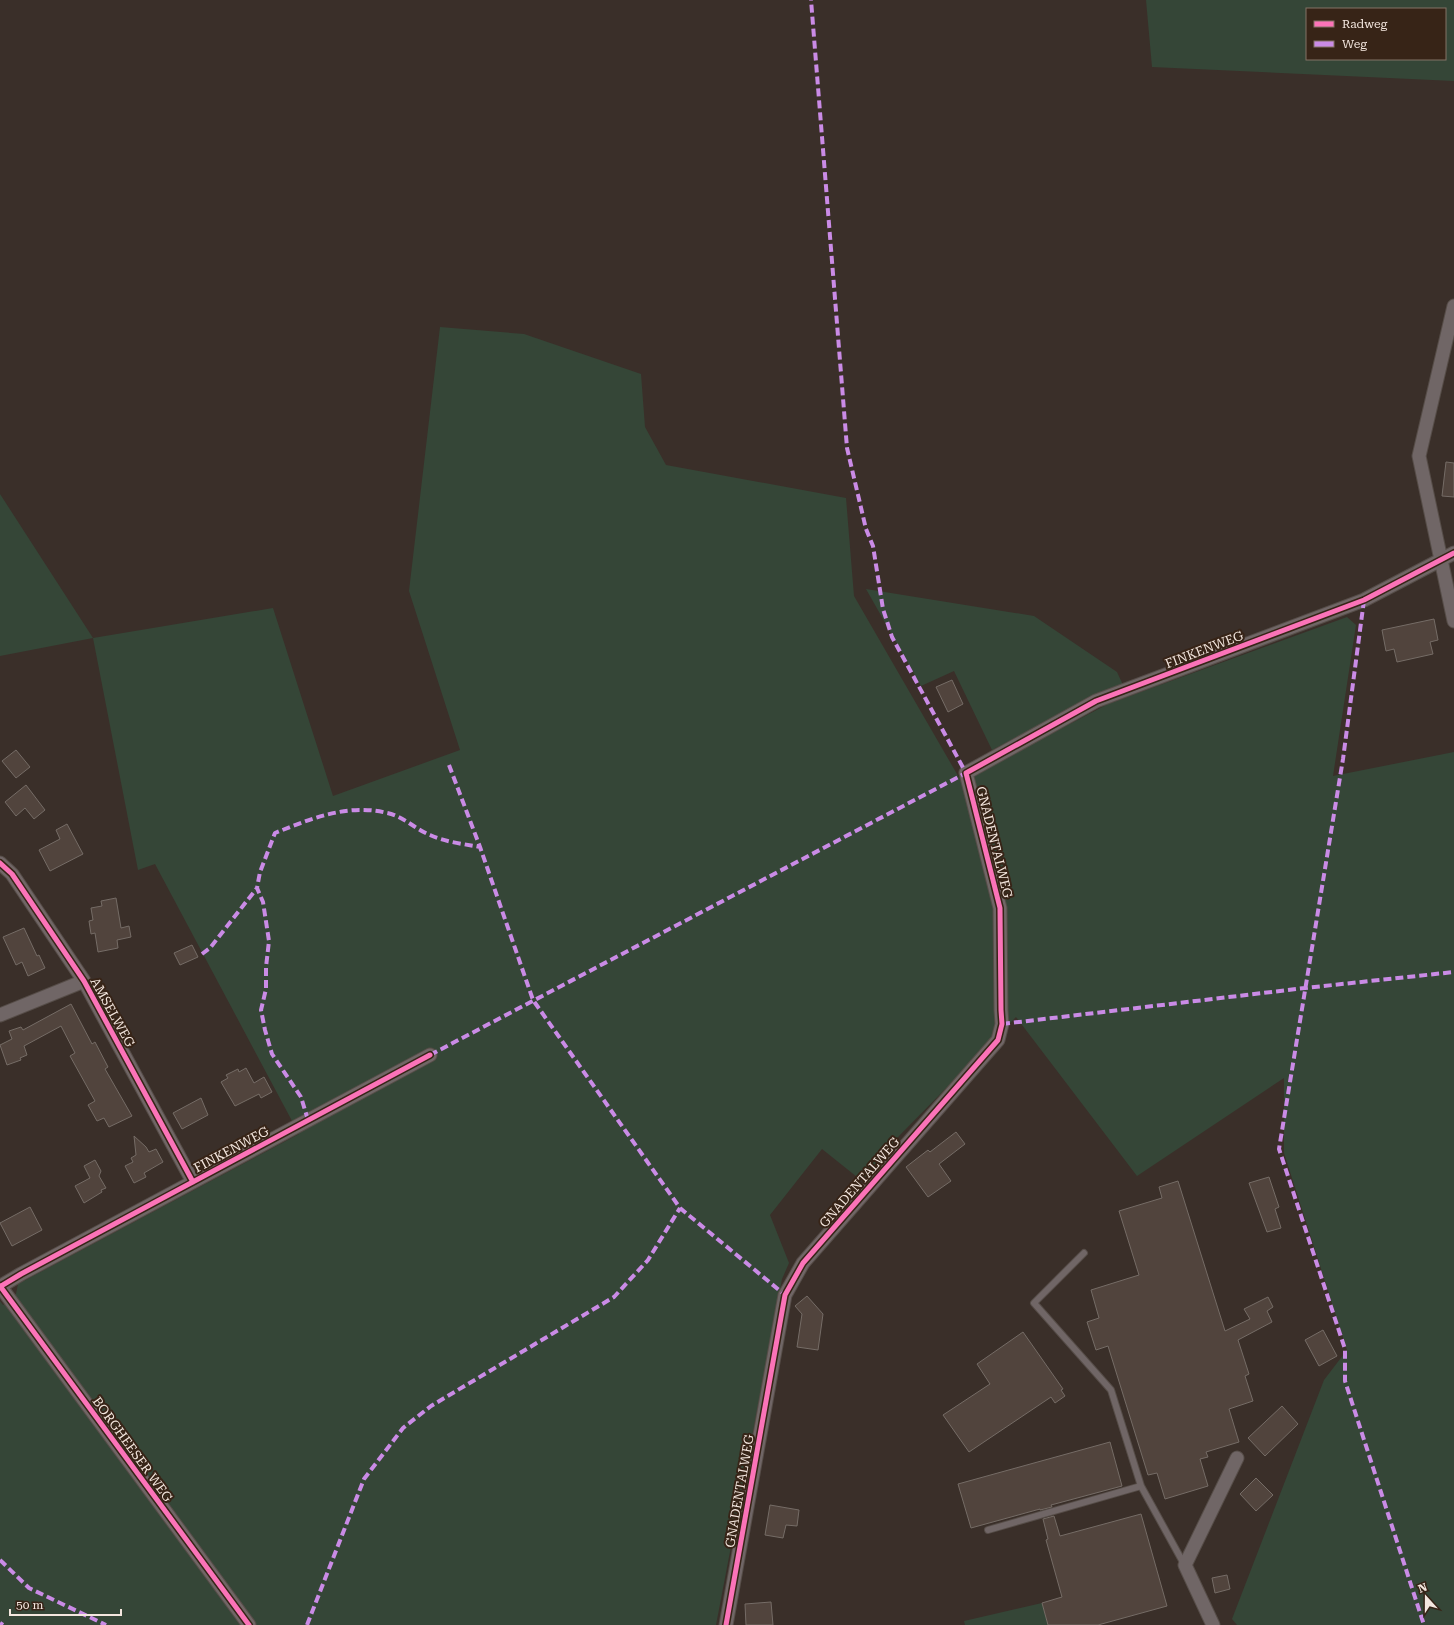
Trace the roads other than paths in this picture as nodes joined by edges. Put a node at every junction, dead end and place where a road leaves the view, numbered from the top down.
1 (1454, 306) edge
2 (1454, 553) edge
3 (1442, 561) junction
4 (1454, 621) edge
5 (966, 773) joint
6 (0, 863) edge
7 (84, 981) junction
8 (0, 1015) edge
9 (430, 1055) dead end
10 (193, 1182) junction
11 (1084, 1253) dead end
12 (0, 1286) edge
13 (1237, 1458) dead end
14 (1140, 1486) junction
15 (988, 1530) dead end
16 (1185, 1565) junction
17 (249, 1625) edge
18 (726, 1625) edge
19 (1213, 1625) edge

1 - 3 street
2 - 3 street, FINKENWEG
3 - 4 street
3 - 5 street, FINKENWEG
5 - 18 street, GNADENTALWEG
6 - 7 street, AMSELWEG
7 - 8 street
7 - 10 street, AMSELWEG
9 - 10 street, FINKENWEG
10 - 12 street, FINKENWEG
11 - 14 lane
12 - 17 street, BORGHEESER WEG
13 - 16 street
14 - 15 lane
14 - 16 lane
16 - 19 street

